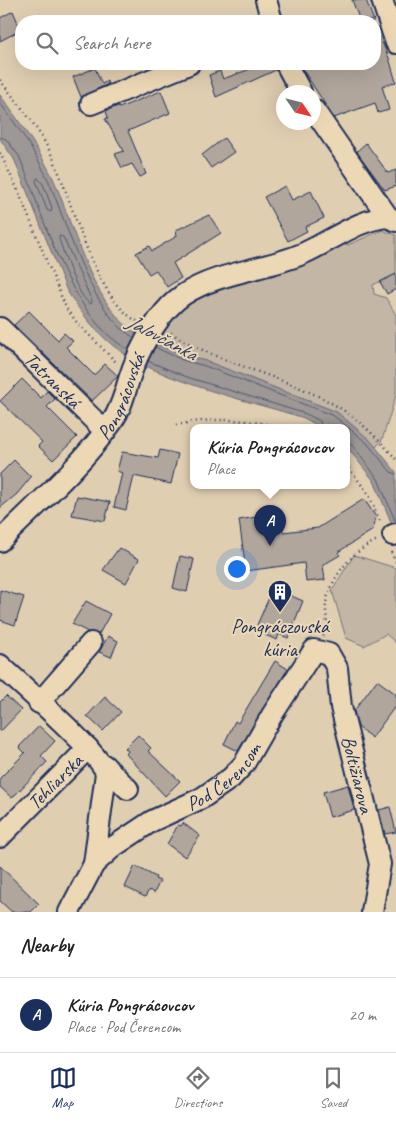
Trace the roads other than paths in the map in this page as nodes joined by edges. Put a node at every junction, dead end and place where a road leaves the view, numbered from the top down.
1 (266, 0) edge
2 (382, 0) edge
3 (270, 15) edge
4 (396, 43) edge
5 (174, 70) edge
6 (289, 70) edge
7 (297, 85) edge
8 (91, 104) dead end
9 (321, 120) edge
10 (392, 219) edge
11 (0, 328) edge
12 (105, 431) junction
13 (0, 541) edge
14 (91, 643) dead end
15 (314, 650) joint
16 (0, 664) edge
17 (39, 703) junction
18 (88, 748) junction
19 (104, 765) junction
20 (128, 789) dead end
21 (0, 837) edge
22 (94, 864) junction
23 (69, 912) edge
24 (372, 912) edge

1 - 3 street
2 - 4 street
5 - 8 street
6 - 7 street
9 - 10 street
10 - 12 street, Pongrácovská
11 - 12 street, Tatranská
12 - 13 street, Pongrácovská
14 - 17 street
15 - 22 street, Pod Čerencom
15 - 24 street, Boltižiarova
16 - 17 street
17 - 18 street
18 - 19 street
18 - 21 street, Tehliarska
19 - 20 street
19 - 22 street, Pod Čerencom
22 - 23 street, Pod Čerencom

